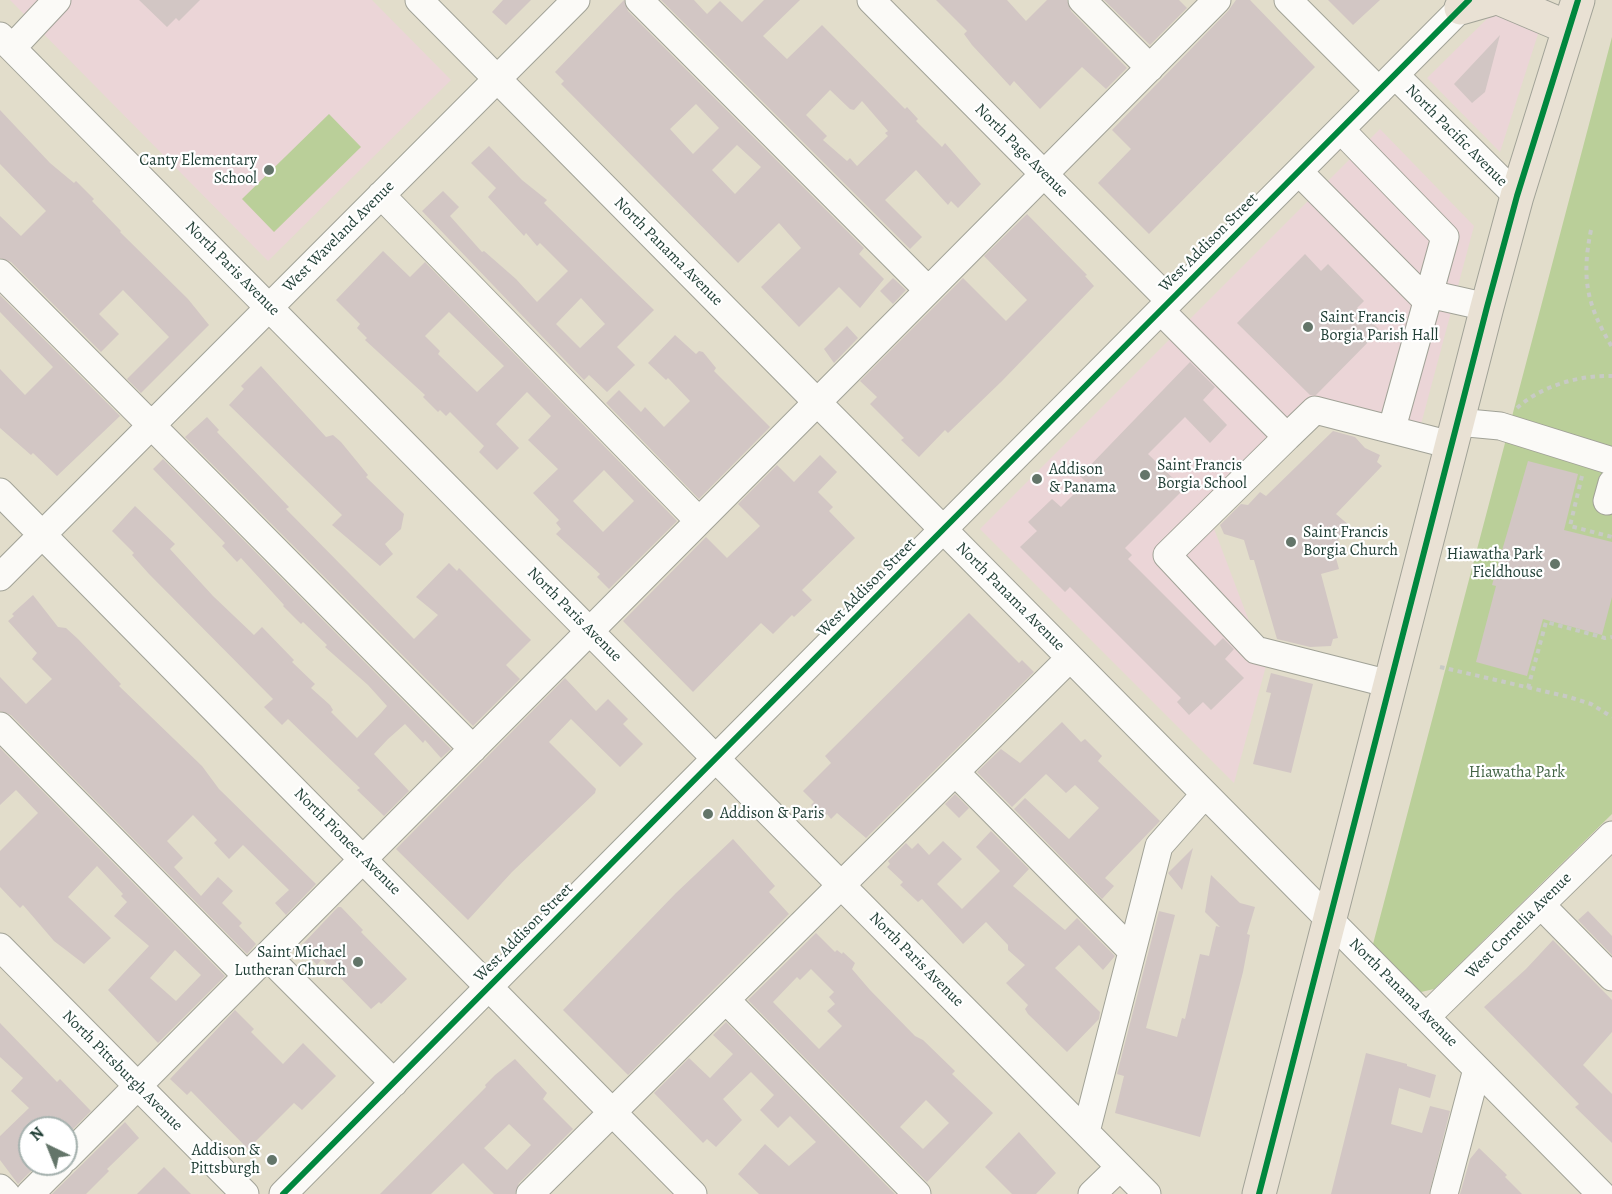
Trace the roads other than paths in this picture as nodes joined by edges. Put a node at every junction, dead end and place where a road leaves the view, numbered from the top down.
1 (57, 0) edge
2 (419, 0) edge
3 (576, 0) edge
4 (639, 0) edge
5 (871, 0) edge
6 (1082, 0) edge
7 (1217, 0) edge
8 (1288, 0) edge
9 (1503, 0) edge
10 (1473, 3) edge
11 (1573, 14) edge
12 (6, 42) edge
13 (1150, 68) junction
14 (497, 79) junction
15 (1387, 83) junction
16 (1341, 130) junction
17 (1299, 172) junction
18 (1044, 174) junction
19 (381, 195) junction
20 (1517, 196) junction
21 (0, 273) edge
22 (928, 290) junction
23 (1428, 297) junction
24 (1166, 306) junction
25 (269, 307) junction
26 (1487, 307) junction
27 (817, 402) junction
28 (150, 426) junction
29 (1392, 428) junction
30 (1454, 433) junction
31 (1287, 436) junction
32 (1612, 461) edge
33 (0, 492) edge
34 (699, 521) junction
35 (943, 531) junction
36 (42, 535) junction
37 (0, 577) edge
38 (590, 631) junction
39 (1070, 658) junction
40 (1390, 684) junction
41 (0, 726) edge
42 (473, 749) junction
43 (716, 759) junction
44 (955, 772) junction
45 (1205, 794) junction
46 (1612, 835) edge
47 (363, 859) junction
48 (841, 885) junction
49 (1540, 905) junction
50 (1330, 920) junction
51 (0, 947) edge
52 (1131, 950) junction
53 (267, 956) junction
54 (247, 976) junction
55 (1612, 977) edge
56 (489, 987) junction
57 (726, 1000) junction
58 (1426, 1017) junction
59 (1477, 1069) junction
60 (394, 1083) junction
61 (137, 1086) junction
62 (613, 1112) junction
63 (1086, 1132) junction
64 (78, 1146) edge
65 (1120, 1167) junction
66 (48, 1176) edge
67 (0, 1188) edge
68 (6, 1194) edge
69 (30, 1194) edge
70 (245, 1194) edge
71 (283, 1194) edge
72 (530, 1194) edge
73 (693, 1194) edge
74 (917, 1194) edge
75 (1092, 1194) edge
76 (1147, 1194) edge
77 (1259, 1194) edge
78 (1444, 1194) edge
79 (1601, 1194) edge

1 - 12 street
2 - 14 street, North Panama Avenue
3 - 14 street, West Waveland Avenue
4 - 22 street
5 - 18 street, North Page Avenue
6 - 13 street
7 - 13 street
8 - 15 street, North Pacific Avenue
9 - 11 main road
10 - 15 street, West Addison Street
11 - 20 main road
12 - 25 street, North Paris Avenue
13 - 18 street
14 - 19 street, West Waveland Avenue
14 - 27 street, North Panama Avenue
15 - 16 street, West Addison Street
15 - 20 street, North Pacific Avenue
16 - 17 street, West Addison Street
16 - 23 street
17 - 23 street
17 - 24 street, West Addison Street
18 - 22 street
18 - 24 street, North Page Avenue
19 - 25 street, West Waveland Avenue
19 - 34 street
20 - 26 main road
21 - 28 street
22 - 27 street
23 - 26 street
23 - 29 street
24 - 31 street, North Page Avenue
24 - 35 street, West Addison Street
25 - 28 street, West Waveland Avenue
25 - 38 street, North Paris Avenue
26 - 30 main road
27 - 34 street
27 - 35 street, North Panama Avenue
28 - 36 street, West Waveland Avenue
28 - 42 street
29 - 30 street
29 - 31 street
30 - 32 street
30 - 40 main road
31 - 40 street
33 - 36 street, North Pioneer Avenue
34 - 38 street
35 - 39 street, North Panama Avenue
35 - 43 street, West Addison Street
36 - 37 street, West Waveland Avenue
36 - 47 street, North Pioneer Avenue
38 - 42 street
38 - 43 street, North Paris Avenue
39 - 44 street
39 - 45 street, North Panama Avenue
40 - 50 main road
41 - 54 street
42 - 47 street
43 - 48 street, North Paris Avenue
43 - 56 street, West Addison Street
44 - 48 street
44 - 52 street
45 - 50 street, North Panama Avenue
45 - 52 street
46 - 49 street, West Cornelia Avenue
47 - 53 street
47 - 56 street, North Pioneer Avenue
48 - 57 street
48 - 63 street, North Paris Avenue
49 - 55 street
49 - 58 street, West Cornelia Avenue
50 - 58 street, North Panama Avenue
50 - 77 main road
51 - 61 street, North Pittsburgh Avenue
52 - 63 street
53 - 54 street
53 - 60 street
54 - 61 street
56 - 60 street, West Addison Street
56 - 62 street, North Pioneer Avenue
57 - 62 street
57 - 74 street
58 - 59 street, North Panama Avenue
59 - 78 street
59 - 79 street, North Panama Avenue
60 - 71 street, West Addison Street
61 - 64 street
61 - 70 street, North Pittsburgh Avenue
62 - 72 street
62 - 73 street, North Pioneer Avenue
63 - 65 street, North Paris Avenue
65 - 75 street
65 - 76 street, North Paris Avenue
66 - 69 street
67 - 68 street

